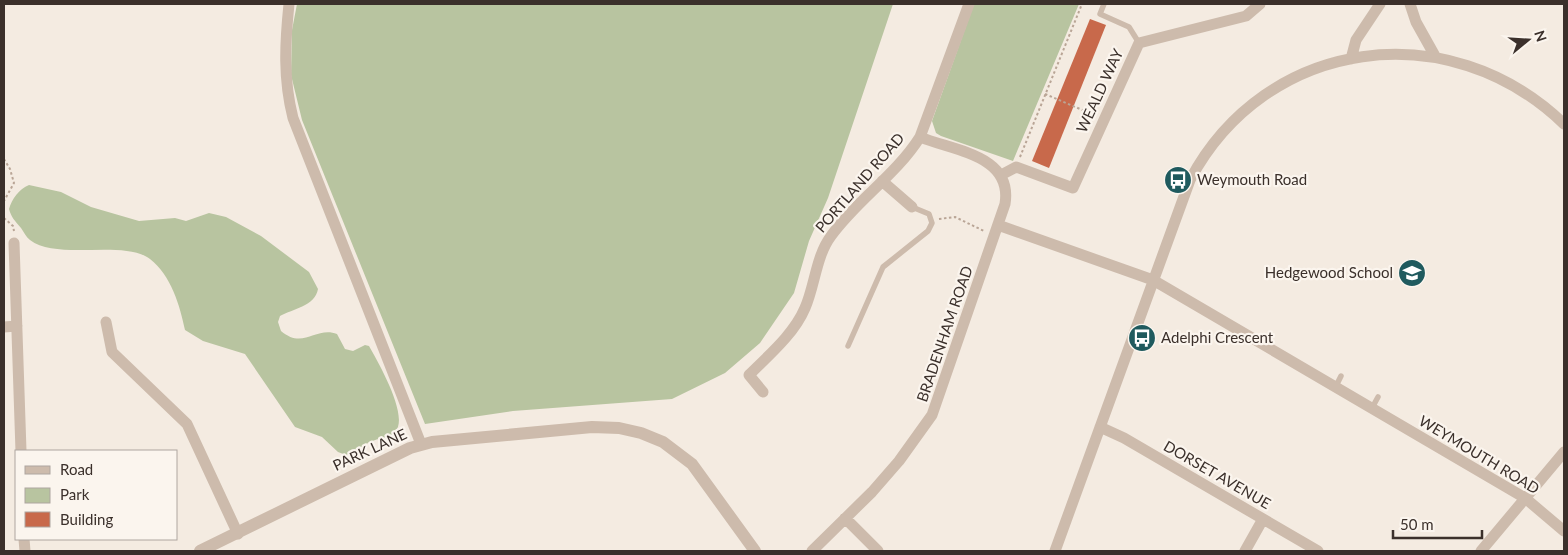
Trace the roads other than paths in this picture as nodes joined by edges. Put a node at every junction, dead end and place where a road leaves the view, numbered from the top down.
1 (289, 4) edge
2 (969, 4) edge
3 (1104, 4) edge
4 (1260, 4) edge
5 (1380, 4) edge
6 (1410, 4) edge
7 (1139, 42) junction
8 (1436, 56) junction
9 (1351, 59) junction
10 (1564, 124) edge
11 (920, 137) junction
12 (1001, 175) junction
13 (882, 181) junction
14 (912, 207) joint
15 (997, 230) junction
16 (14, 243) road end
17 (1153, 280) junction
18 (106, 322) dead end
19 (17, 326) junction
20 (4, 327) edge
21 (848, 346) dead end
22 (763, 392) dead end
23 (1378, 397) dead end
24 (1372, 408) junction
25 (1100, 427) junction
26 (421, 444) junction
27 (21, 450) edge
28 (1564, 452) edge
29 (1525, 498) junction
30 (846, 518) junction
31 (1263, 519) junction
32 (1564, 531) edge
33 (238, 534) junction
34 (200, 551) edge
35 (755, 551) edge
36 (812, 551) edge
37 (878, 551) edge
38 (1055, 551) edge
39 (1245, 551) edge
40 (1318, 551) edge
41 (1481, 551) edge

1 - 26 street
2 - 11 street, PORTLAND ROAD
3 - 7 lane
4 - 7 street, WEALD WAY
5 - 9 street
6 - 8 street
7 - 12 street, WEALD WAY
8 - 9 street
8 - 10 street
9 - 17 street
11 - 12 street
11 - 13 street, PORTLAND ROAD
12 - 15 street, BRADENHAM ROAD
13 - 14 street
13 - 22 street, PORTLAND ROAD
14 - 21 lane
15 - 17 street, WEYMOUTH ROAD
15 - 30 street, BRADENHAM ROAD
16 - 19 street
17 - 24 street, WEYMOUTH ROAD
17 - 25 street
18 - 33 street
19 - 20 street
19 - 27 street
23 - 24 lane
24 - 29 street, WEYMOUTH ROAD
25 - 31 street, DORSET AVENUE
25 - 38 street
26 - 33 street, PARK LANE
26 - 35 street, PARK LANE
28 - 29 street
29 - 32 street, WEYMOUTH ROAD
29 - 41 street
30 - 36 street, BRADENHAM ROAD
30 - 37 street
31 - 39 street
31 - 40 street, DORSET AVENUE
33 - 34 street, PARK LANE

